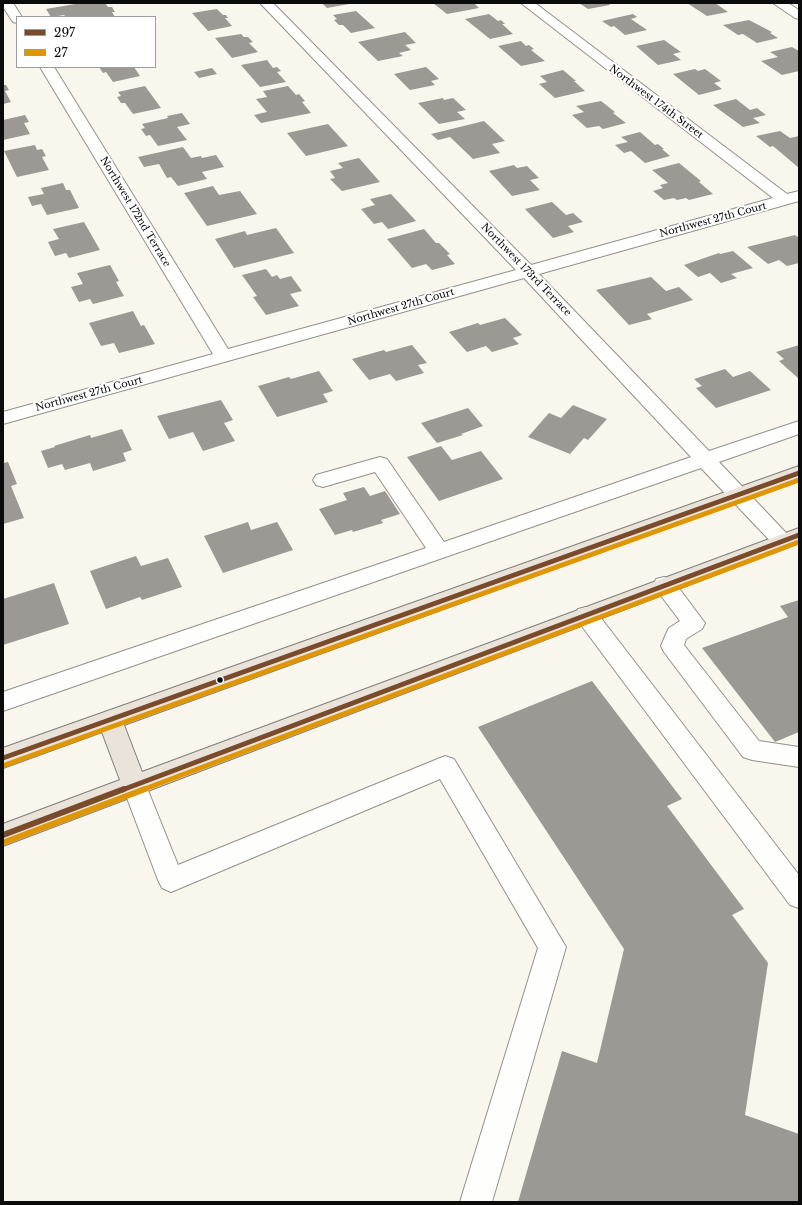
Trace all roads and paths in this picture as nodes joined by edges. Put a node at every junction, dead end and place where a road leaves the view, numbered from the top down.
1 (7, 3) edge
2 (266, 3) edge
3 (527, 3) edge
4 (780, 3) edge
5 (799, 15) edge
6 (16, 17) edge
7 (47, 68) edge
8 (792, 198) edge
9 (527, 272) junction
10 (224, 357) junction
11 (3, 418) edge
12 (799, 427) edge
13 (706, 459) junction
14 (799, 473) edge
15 (323, 480) dead end
16 (738, 494) junction
17 (793, 540) edge
18 (440, 552) junction
19 (664, 585) junction
20 (586, 615) junction
21 (3, 702) edge
22 (110, 720) junction
23 (799, 757) edge
24 (3, 758) edge
25 (134, 785) junction
26 (3, 834) edge
27 (799, 896) edge
28 (476, 1202) edge

1 - 6 street
2 - 9 street, Northwest 173rd Terrace
3 - 8 street, Northwest 174th Street
4 - 5 street
7 - 10 street, Northwest 172nd Terrace
8 - 9 street, Northwest 27th Court
9 - 10 street, Northwest 27th Court
9 - 13 street, Northwest 173rd Terrace
10 - 11 street, Northwest 27th Court
12 - 13 street
13 - 16 street, Northwest 173rd Terrace
13 - 18 street
14 - 16 main road
15 - 18 street
16 - 17 street, Northwest 173rd Terrace
16 - 22 main road
17 - 19 main road
18 - 21 street
19 - 20 main road
19 - 23 street
20 - 25 main road
20 - 27 street
22 - 24 main road
22 - 25 main road
25 - 26 main road
25 - 28 street

